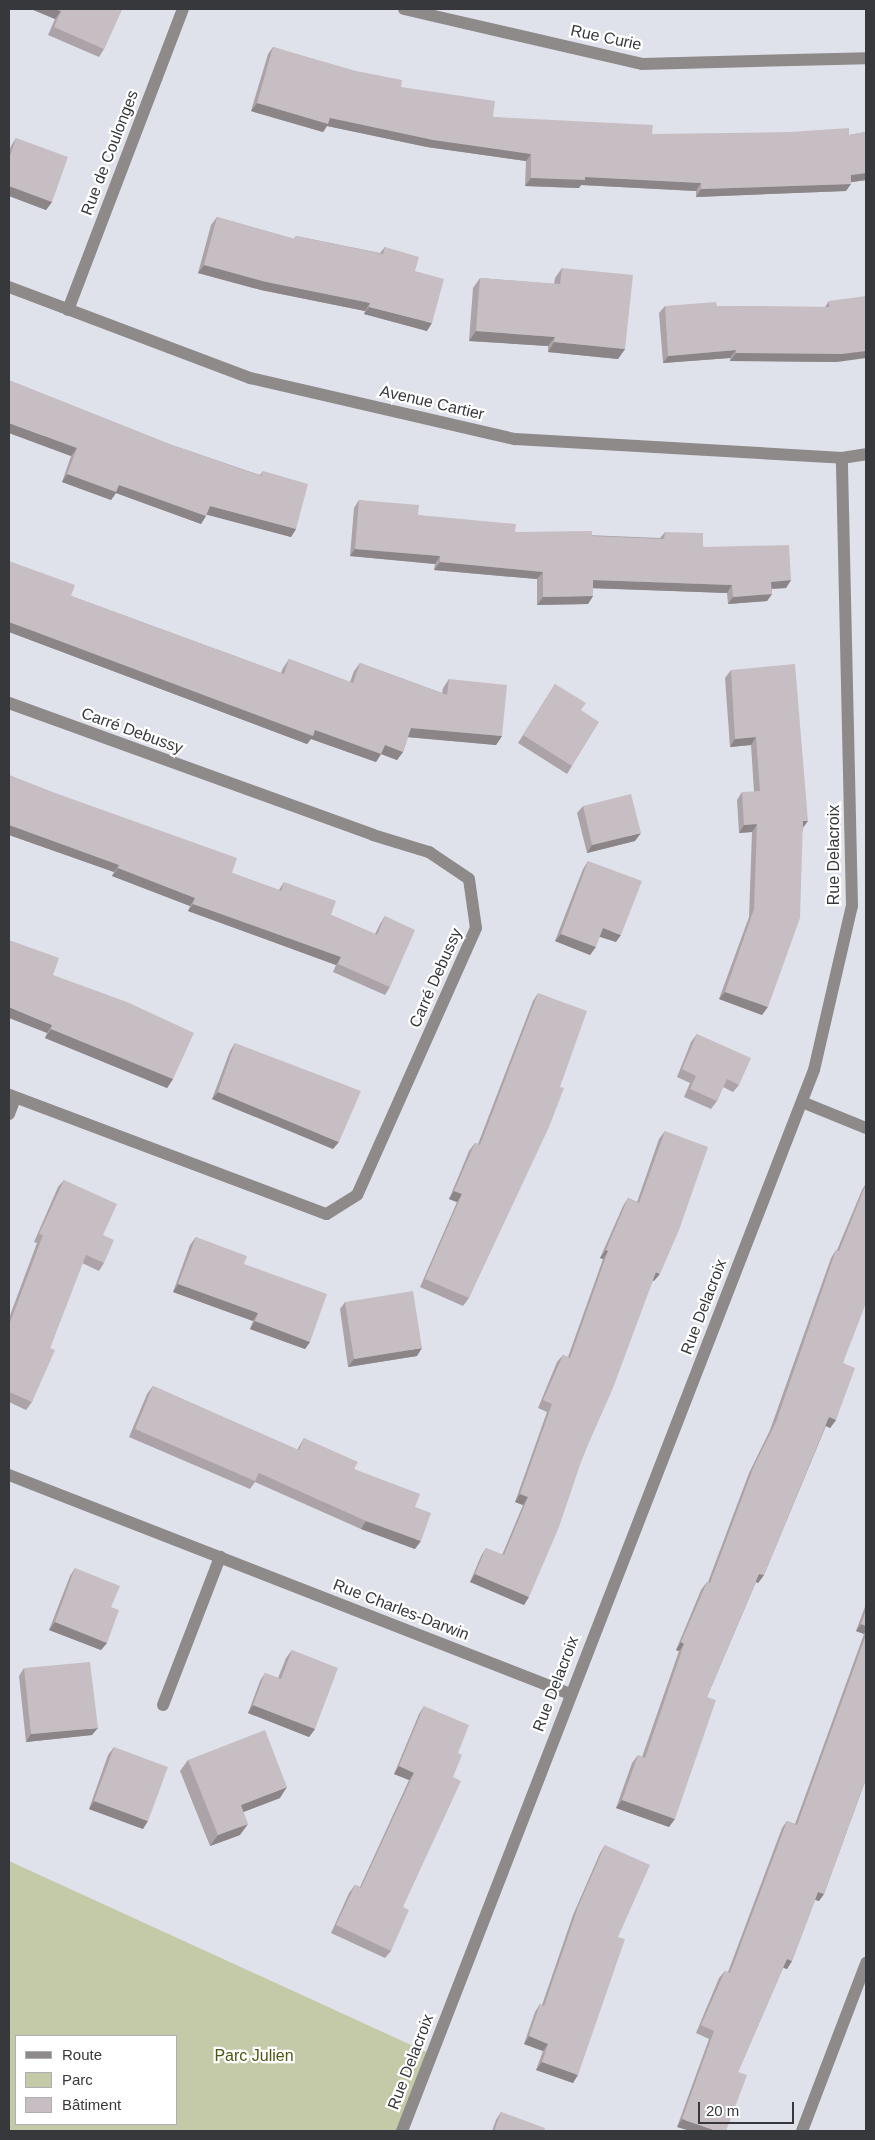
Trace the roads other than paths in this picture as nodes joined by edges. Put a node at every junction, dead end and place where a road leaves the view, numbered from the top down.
1 (183, 9) edge
2 (404, 9) edge
3 (866, 58) edge
4 (9, 287) edge
5 (68, 310) junction
6 (866, 454) edge
7 (842, 458) junction
8 (9, 703) edge
9 (12, 1097) edge
10 (802, 1102) junction
11 (9, 1114) edge
12 (866, 1128) edge
13 (9, 1474) edge
14 (220, 1557) junction
15 (570, 1694) junction
16 (163, 1705) dead end
17 (866, 1963) edge
18 (402, 2131) edge
19 (802, 2131) edge

1 - 5 street, Rue de Coulonges
2 - 3 street, Rue Curie
4 - 5 street, Avenue Cartier
5 - 7 street, Avenue Cartier
6 - 7 street, Avenue Cartier
7 - 10 street, Rue Delacroix
8 - 9 street, Carré Debussy
9 - 11 street
10 - 12 street
10 - 15 street, Rue Delacroix
13 - 14 street, Rue Charles-Darwin
14 - 15 street, Rue Charles-Darwin
14 - 16 street
15 - 18 street, Rue Delacroix
17 - 19 street

